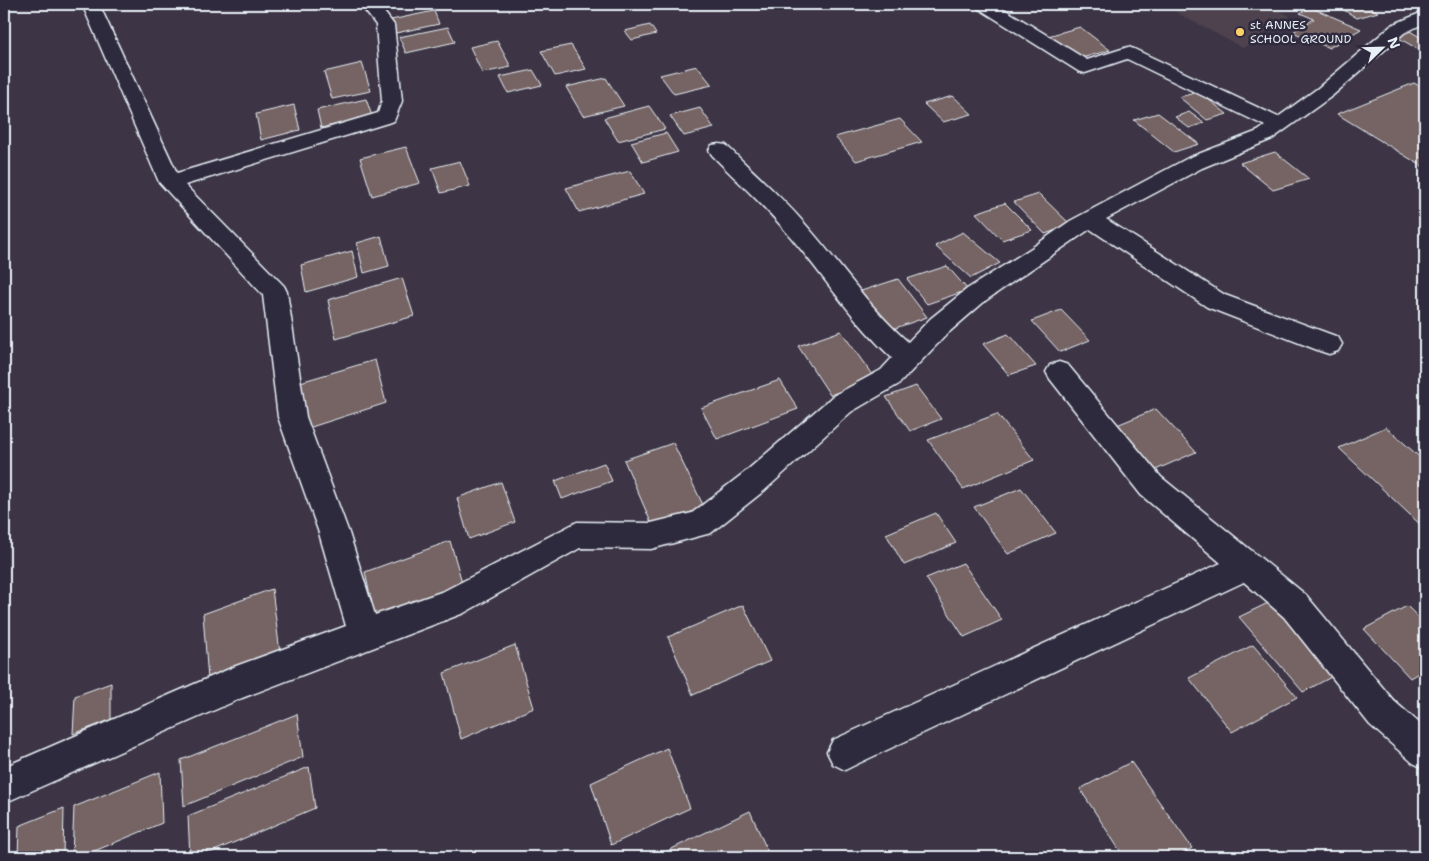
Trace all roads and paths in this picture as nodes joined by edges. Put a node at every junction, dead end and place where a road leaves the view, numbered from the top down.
1 (90, 4) edge
2 (369, 4) edge
3 (984, 4) edge
4 (1420, 24) edge
5 (1279, 125) junction
6 (719, 150) dead end
7 (170, 182) junction
8 (1090, 219) junction
9 (1329, 344) dead end
10 (908, 358) junction
11 (1059, 372) dead end
12 (1246, 566) junction
13 (366, 635) junction
14 (1425, 751) edge
15 (845, 752) dead end
16 (4, 785) edge

1 - 7 street
2 - 7 street
3 - 5 street
4 - 5 street
5 - 8 street
6 - 10 street
7 - 13 street
8 - 9 street
8 - 10 street
10 - 13 street
11 - 12 street
12 - 14 street
12 - 15 street
13 - 16 street

